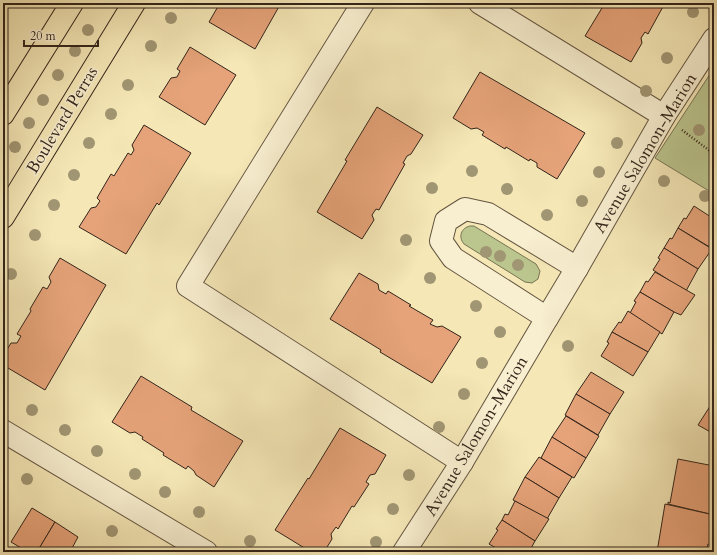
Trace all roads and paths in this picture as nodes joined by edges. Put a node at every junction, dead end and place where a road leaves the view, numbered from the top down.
1 (72, 3) edge
2 (134, 3) edge
3 (363, 3) edge
4 (480, 3) edge
5 (714, 39) edge
6 (3, 114) edge
7 (664, 116) junction
8 (714, 154) edge
9 (3, 217) edge
10 (577, 268) junction
11 (547, 318) junction
12 (3, 430) edge
13 (462, 462) junction
14 (206, 552) edge
15 (404, 552) edge

1 - 6 main road
2 - 9 main road, Boulevard Perras
3 - 13 street
4 - 7 street
5 - 7 street, Avenue Salomon-Marion
7 - 8 path
7 - 10 street, Avenue Salomon-Marion
10 - 11 street, Avenue Salomon-Marion
10 - 11 street
11 - 13 street, Avenue Salomon-Marion
12 - 14 street
13 - 15 street, Avenue Salomon-Marion

